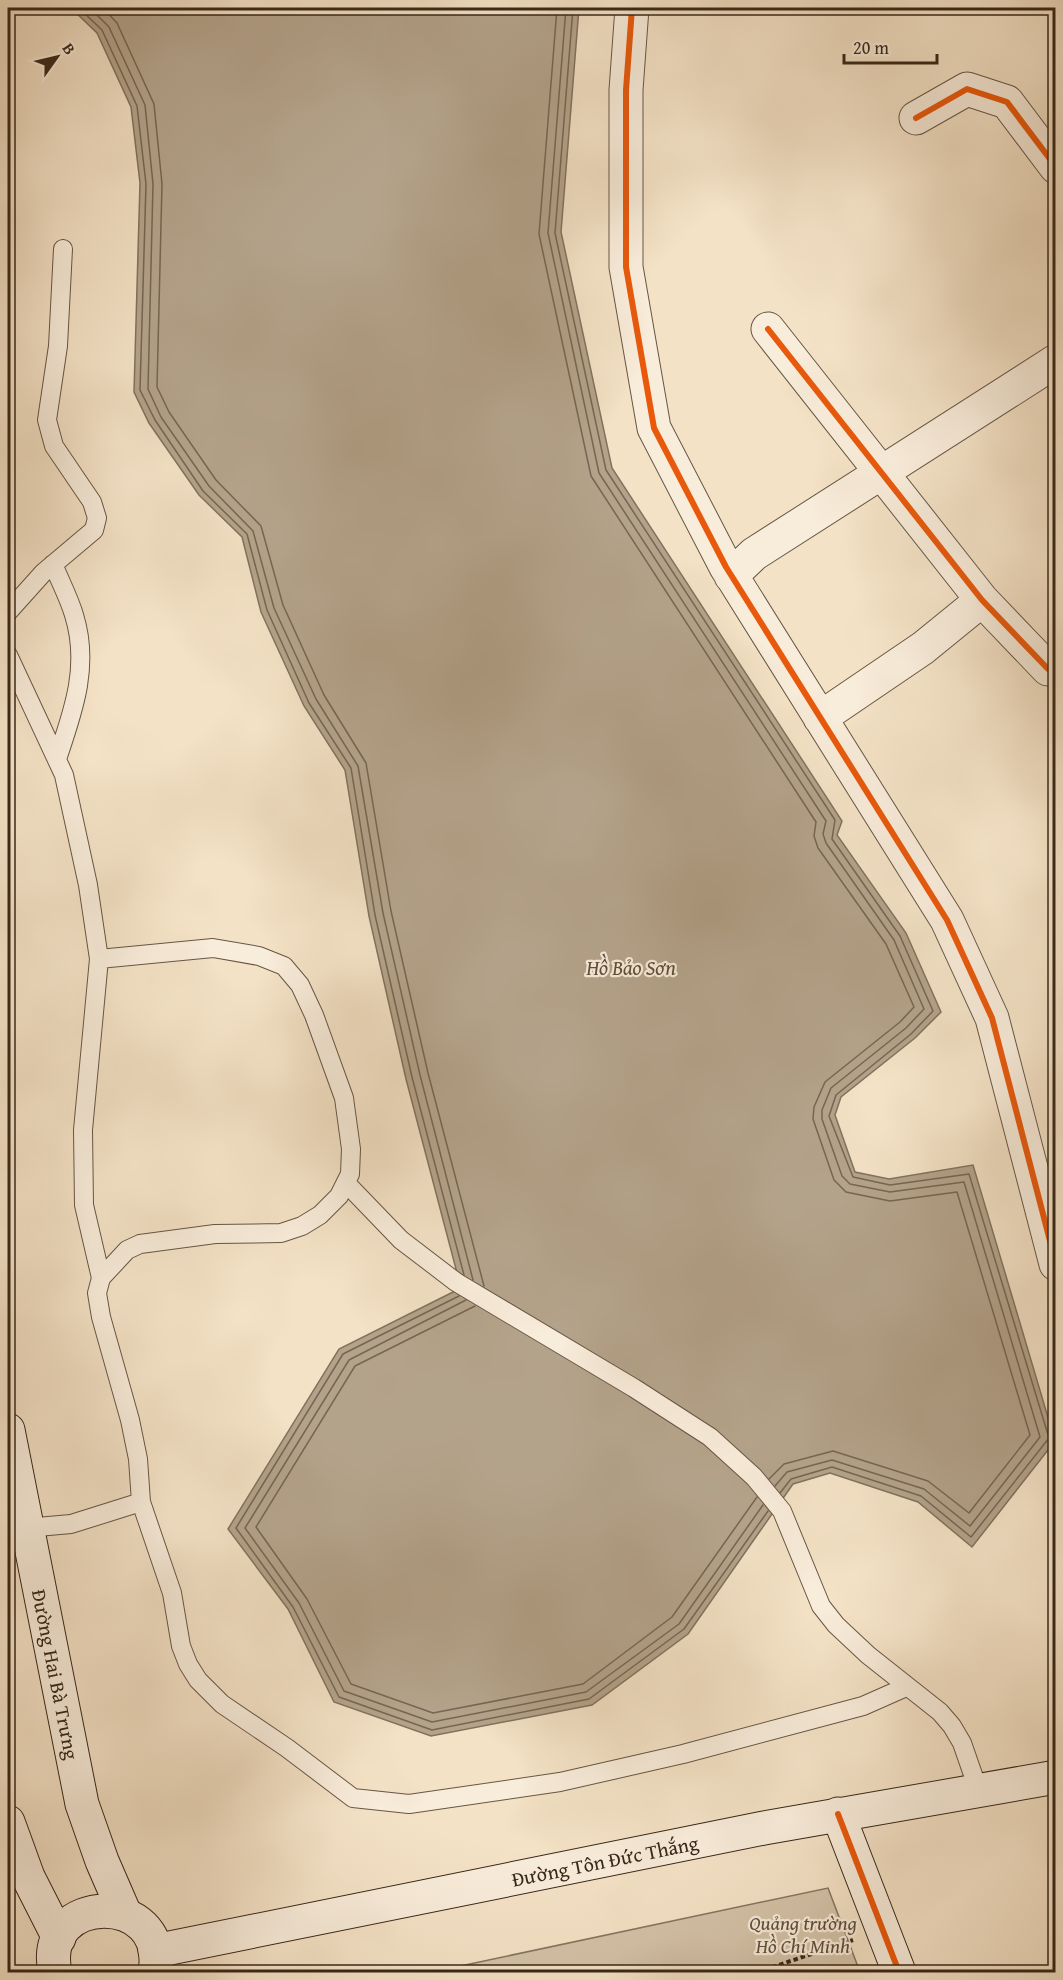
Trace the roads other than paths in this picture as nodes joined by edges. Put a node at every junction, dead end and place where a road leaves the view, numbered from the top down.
1 (632, 8) edge
2 (916, 118) dead end
3 (1056, 167) edge
4 (63, 249) dead end
5 (768, 329) dead end
6 (1056, 361) edge
7 (883, 472) junction
8 (53, 564) junction
9 (731, 576) junction
10 (982, 600) junction
11 (8, 612) edge
12 (8, 655) edge
13 (1056, 670) edge
14 (820, 718) junction
15 (57, 759) junction
16 (99, 959) junction
17 (347, 1184) junction
18 (1056, 1264) edge
19 (101, 1278) junction
20 (8, 1430) edge
21 (141, 1502) junction
22 (26, 1528) junction
23 (906, 1687) junction
24 (1056, 1777) edge
25 (978, 1790) junction
26 (838, 1814) junction
27 (8, 1822) edge
28 (125, 1914) junction
29 (59, 1938) junction
30 (155, 1962) edge
31 (51, 1972) edge
32 (899, 1972) edge

1 - 9 street
2 - 3 street
4 - 8 lane
5 - 7 street
6 - 7 street
7 - 9 street
7 - 10 street
8 - 11 lane
8 - 15 lane
9 - 14 street
10 - 13 street
10 - 14 street
12 - 15 lane
14 - 18 street
15 - 16 lane
16 - 17 lane
16 - 19 lane
17 - 19 lane
17 - 23 lane
19 - 21 lane
20 - 22 street, Đường Hai Bà Trưng
21 - 22 lane
21 - 23 lane
22 - 28 street, Đường Hai Bà Trưng
23 - 25 lane
24 - 25 street, Đường Tôn Đức Thắng
25 - 26 street, Đường Tôn Đức Thắng
26 - 30 street, Đường Tôn Đức Thắng
26 - 32 street
27 - 29 street
28 - 29 street
28 - 30 street
29 - 31 street

